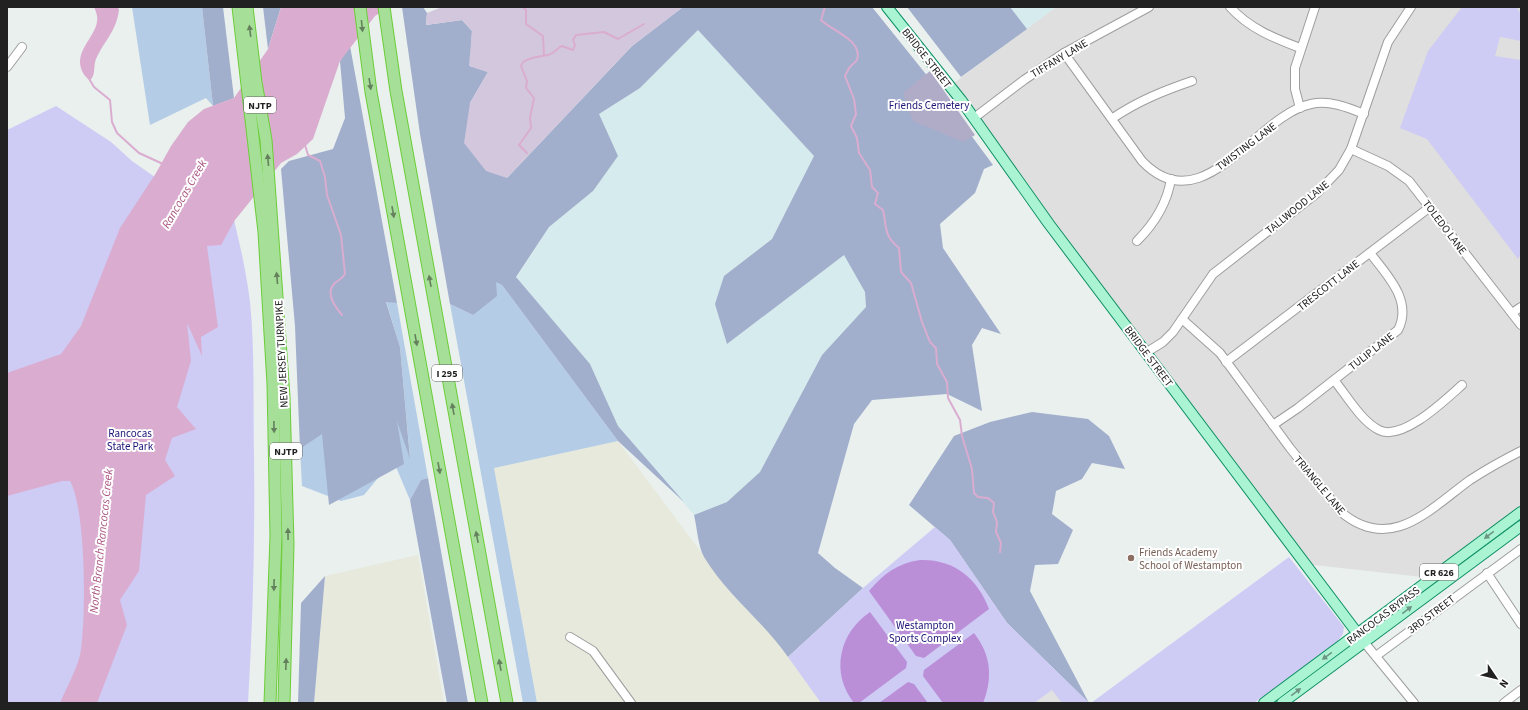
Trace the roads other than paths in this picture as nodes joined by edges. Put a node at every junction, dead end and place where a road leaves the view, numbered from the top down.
1 (360, 7) edge
2 (384, 7) edge
3 (887, 7) edge
4 (1149, 7) edge
5 (1230, 7) edge
6 (1315, 7) edge
7 (1411, 7) edge
8 (244, 9) edge
9 (22, 47) dead end
10 (1300, 48) junction
11 (1064, 53) junction
12 (7, 66) edge
13 (1192, 81) dead end
14 (1300, 108) junction
15 (1364, 114) junction
16 (974, 118) junction
17 (1113, 118) junction
18 (1351, 149) junction
19 (1171, 179) junction
20 (1430, 207) junction
21 (1137, 241) dead end
22 (1370, 253) junction
23 (1521, 307) edge
24 (1512, 313) junction
25 (1182, 319) junction
26 (1521, 325) edge
27 (1147, 352) junction
28 (1226, 362) junction
29 (1334, 380) junction
30 (1462, 385) dead end
31 (1273, 425) junction
32 (1521, 451) edge
33 (1521, 512) edge
34 (1521, 526) edge
35 (1521, 548) edge
36 (1487, 573) junction
37 (1520, 621) edge
38 (570, 637) dead end
39 (1361, 637) junction
40 (1376, 656) junction
41 (1521, 690) edge
42 (270, 703) edge
43 (284, 703) edge
44 (482, 703) edge
45 (507, 703) edge
46 (631, 703) edge
47 (1264, 703) edge
48 (1282, 703) edge
49 (1414, 703) edge
50 (1504, 703) edge

1 -> 44 highway, I 295
45 -> 2 highway, I 295
3 - 16 main road, BRIDGE STREET
4 - 11 street, TIFFANY LANE
5 - 10 street
6 - 10 street
7 - 15 street, TALLWOOD LANE
8 -> 42 highway, NEW JERSEY TURNPIKE / NJTP
43 -> 8 highway, NEW JERSEY TURNPIKE / NJTP
9 - 12 street
10 - 14 street
11 - 16 street, TIFFANY LANE
11 - 17 street, TWISTING LANE
13 - 17 street
14 - 15 street, TWISTING LANE
14 - 19 street, TWISTING LANE
15 - 18 street, TALLWOOD LANE
16 - 27 main road, BRIDGE STREET
17 - 19 street, TWISTING LANE
18 - 20 street, TOLEDO LANE
18 - 25 street, TALLWOOD LANE
19 - 21 street
20 - 22 street, TRESCOTT LANE
20 - 24 street, TOLEDO LANE
22 - 28 street, TRESCOTT LANE
22 - 29 street, TULIP LANE
23 - 24 street
24 - 26 street, TOLEDO LANE
25 - 27 street, TALLWOOD LANE
25 - 28 street, TRIANGLE LANE
27 - 39 main road, BRIDGE STREET
28 - 31 street, TRIANGLE LANE
29 - 30 street
29 - 31 street, TULIP LANE
31 - 32 street, TRIANGLE LANE
33 -> 39 main road, RANCOCAS BYPASS / CR 626
39 -> 34 main road, RANCOCAS BYPASS / CR 626
35 - 36 street, 3RD STREET
36 - 37 street
36 - 40 street, 3RD STREET
38 - 46 street
39 - 40 street, BRIDGE STREET
39 -> 47 main road, RANCOCAS BYPASS / CR 626
48 -> 39 main road, RANCOCAS BYPASS / CR 626
40 - 49 street, BRIDGE STREET
41 - 50 street

